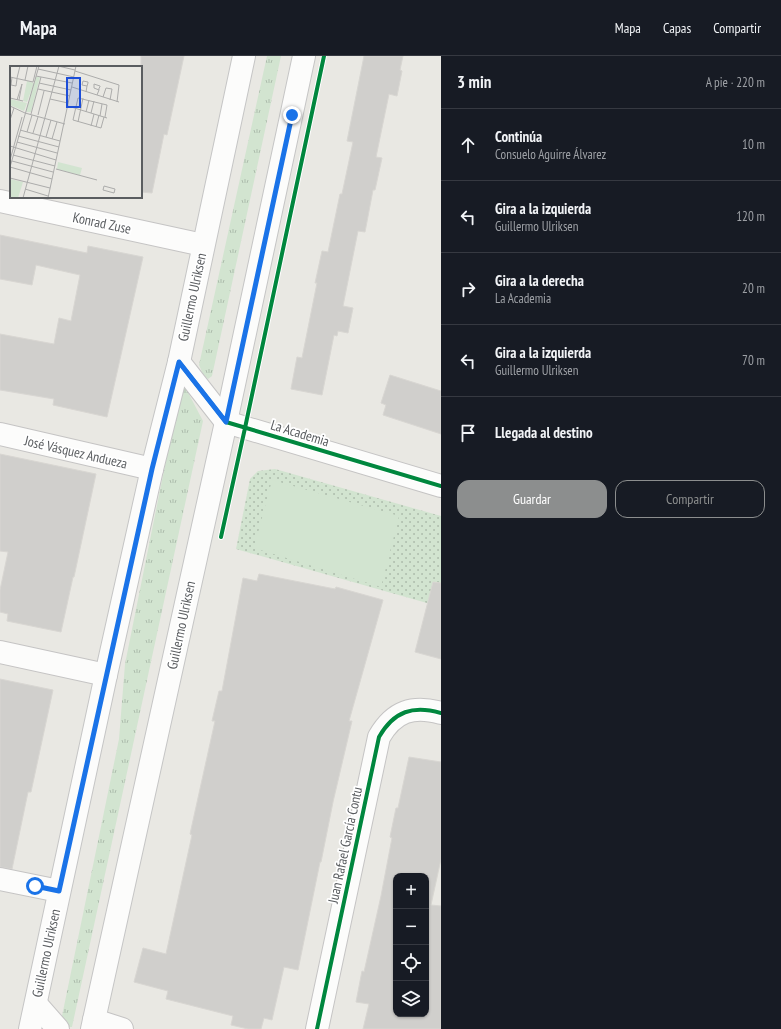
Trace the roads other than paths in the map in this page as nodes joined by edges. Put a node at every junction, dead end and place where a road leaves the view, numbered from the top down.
1 (244, 56) edge
2 (304, 56) edge
3 (0, 201) edge
4 (203, 245) junction
5 (179, 362) junction
6 (226, 422) junction
7 (0, 434) edge
8 (152, 469) junction
9 (441, 486) edge
10 (0, 652) edge
11 (106, 675) junction
12 (441, 713) edge
13 (0, 878) edge
14 (59, 891) junction
15 (36, 1004) junction
16 (93, 1025) edge
17 (30, 1029) edge
18 (58, 1029) edge
19 (122, 1029) edge
20 (317, 1029) edge

1 - 4 main road, Guillermo Ulriksen
2 - 6 main road, Guillermo Ulriksen
3 - 4 main road, Konrad Zuse
4 - 5 main road, Guillermo Ulriksen
5 - 6 main road
5 - 8 main road, Guillermo Ulriksen
6 - 9 main road, La Academia
6 - 16 main road, Guillermo Ulriksen
7 - 8 main road, José Vásquez Andueza
8 - 11 main road, Guillermo Ulriksen
10 - 11 main road
11 - 14 main road, Guillermo Ulriksen
12 - 20 main road, Juan Rafael García Contu
13 - 14 main road
14 - 15 main road, Guillermo Ulriksen
15 - 17 main road, Guillermo Ulriksen
15 - 18 main road
16 - 19 main road

